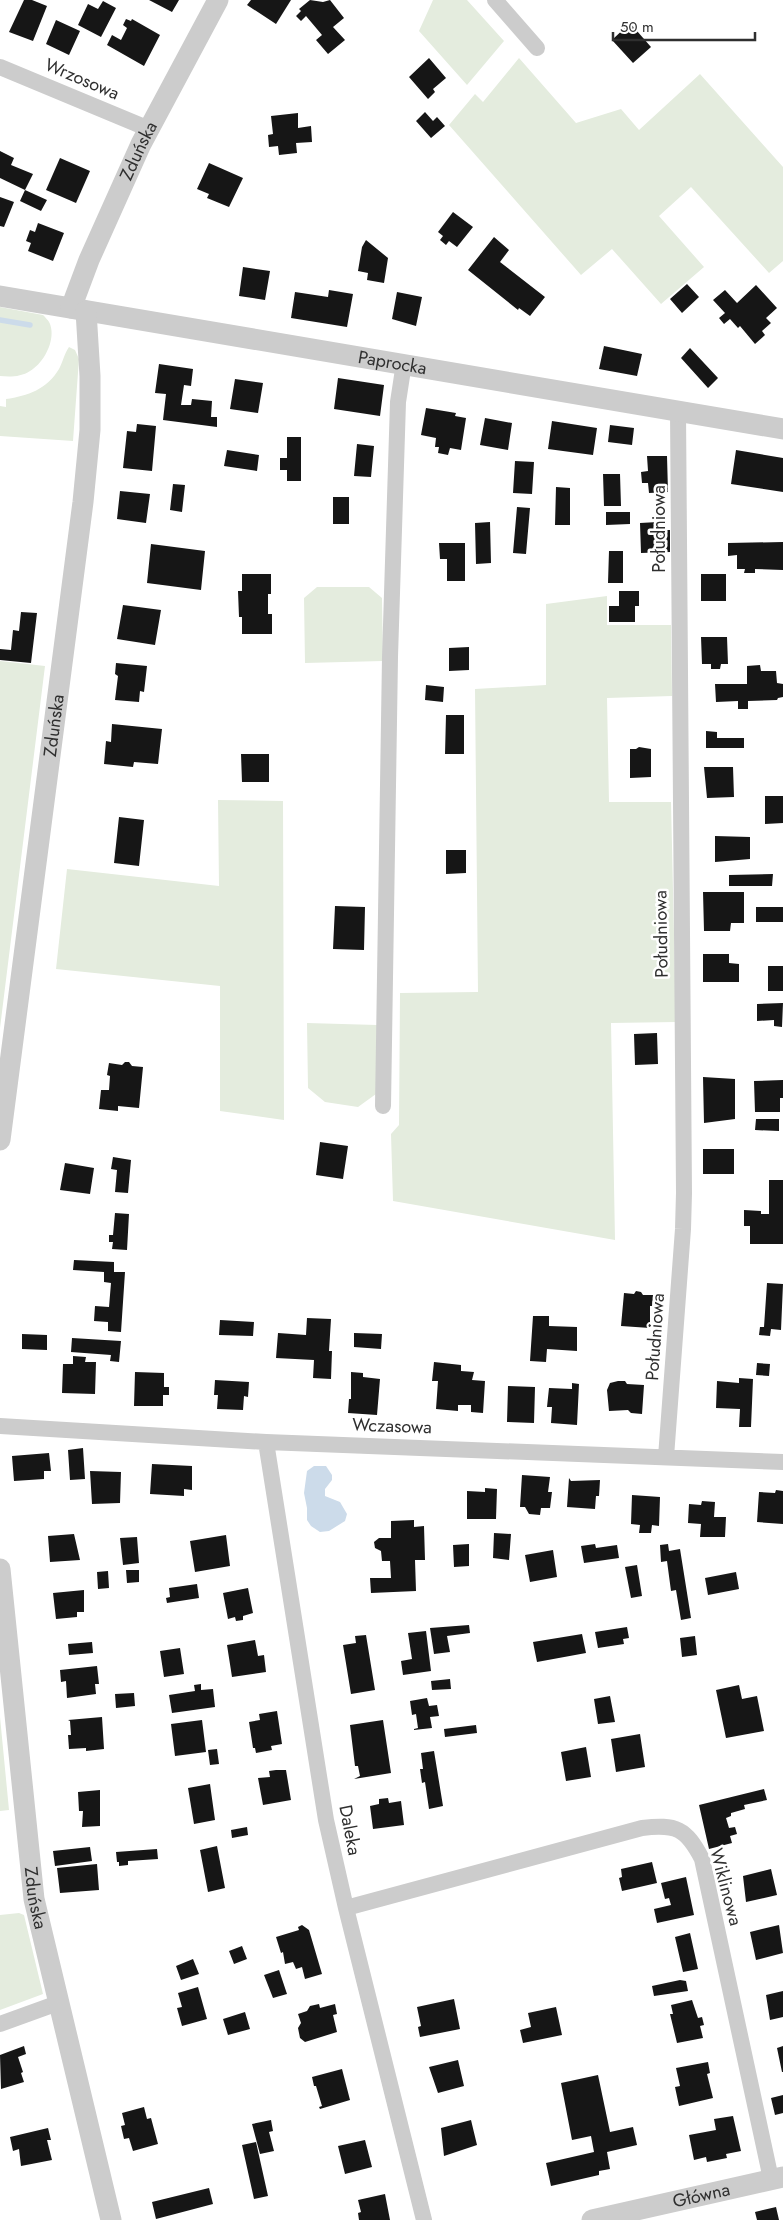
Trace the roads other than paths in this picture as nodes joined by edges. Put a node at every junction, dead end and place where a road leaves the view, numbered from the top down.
1 (218, 0) edge
2 (495, 0) edge
3 (537, 48) dead end
4 (0, 67) edge
5 (150, 129) junction
6 (0, 296) edge
7 (78, 309) junction
8 (404, 363) junction
9 (678, 411) junction
10 (783, 429) edge
11 (384, 1106) dead end
12 (0, 1140) edge
13 (0, 1426) edge
14 (266, 1442) junction
15 (666, 1456) junction
16 (783, 1462) edge
17 (0, 1568) edge
18 (346, 1908) junction
19 (58, 2003) junction
20 (0, 2024) edge
21 (777, 2178) edge
22 (111, 2220) edge
23 (424, 2220) edge
24 (592, 2220) edge

1 - 5 street, Zduńska
2 - 3 street
4 - 5 street, Wrzosowa
5 - 7 street, Zduńska
6 - 7 street, Paprocka
7 - 8 street, Paprocka
7 - 12 street, Zduńska
8 - 9 street, Paprocka
8 - 11 street
9 - 10 street, Paprocka
9 - 15 street, Południowa
13 - 14 street, Wczasowa
14 - 15 street, Wczasowa
14 - 18 street, Daleka
15 - 16 street, Wczasowa
17 - 19 street, Zduńska
18 - 21 street, Wiklinowa
18 - 23 street, Daleka
19 - 20 street
19 - 22 street, Zduńska
21 - 24 street, Główna

